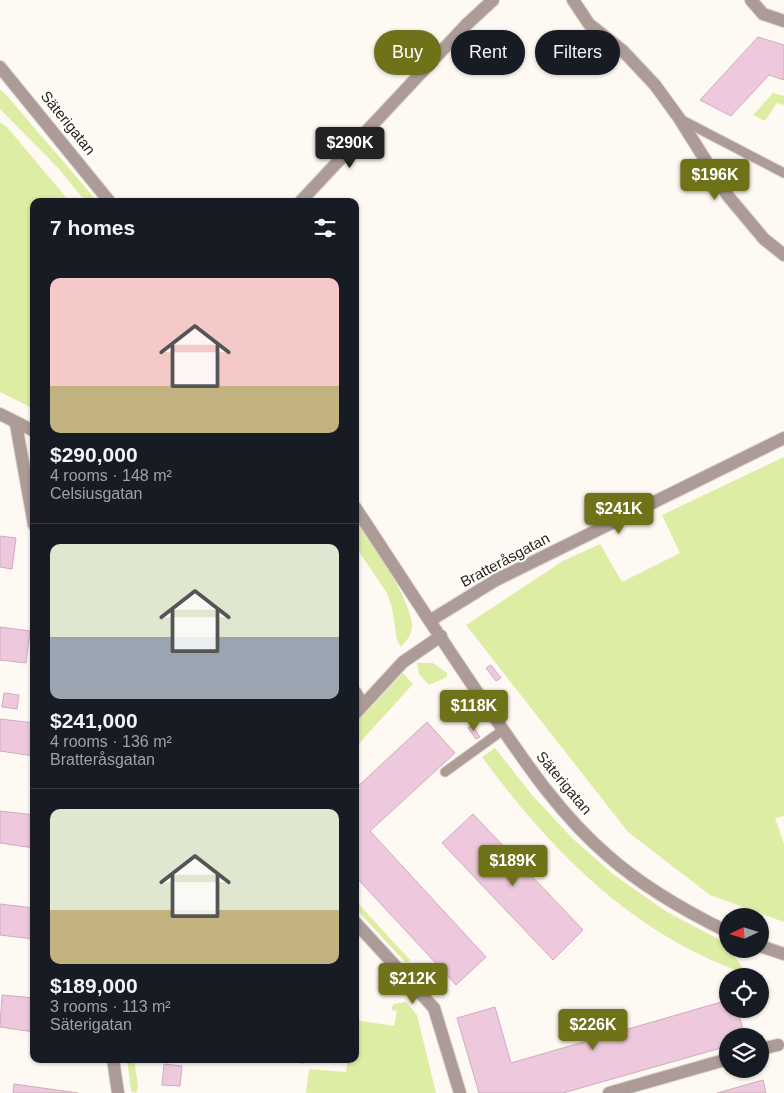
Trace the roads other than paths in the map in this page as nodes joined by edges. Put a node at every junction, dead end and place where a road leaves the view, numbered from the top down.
1 (493, 0) edge
2 (574, 0) edge
3 (751, 0) edge
4 (784, 21) edge
5 (0, 67) edge
6 (678, 118) junction
7 (784, 173) edge
8 (107, 198) edge
9 (304, 198) edge
10 (784, 255) edge
11 (0, 414) edge
12 (16, 424) junction
13 (30, 429) edge
14 (784, 438) edge
15 (30, 503) edge
16 (359, 513) edge
17 (431, 620) junction
18 (441, 636) junction
19 (359, 710) edge
20 (503, 730) junction
21 (445, 772) dead end
22 (359, 926) edge
23 (719, 928) edge
24 (769, 949) edge
25 (784, 954) edge
26 (778, 1045) dead end
27 (769, 1047) edge
28 (719, 1062) edge
29 (114, 1063) edge
30 (118, 1093) edge
31 (460, 1093) edge
32 (609, 1093) edge

1 - 9 street
2 - 6 street
3 - 4 street
5 - 8 street, Säterigatan
6 - 7 lane
6 - 10 street
11 - 12 street
12 - 13 street
12 - 15 street
14 - 17 street, Bratteråsgatan
16 - 17 street, Säterigatan
17 - 18 street, Säterigatan
18 - 19 street
18 - 20 street, Säterigatan
20 - 21 lane
20 - 23 street, Säterigatan
22 - 31 street
24 - 25 street
26 - 27 street
28 - 32 street
29 - 30 street

